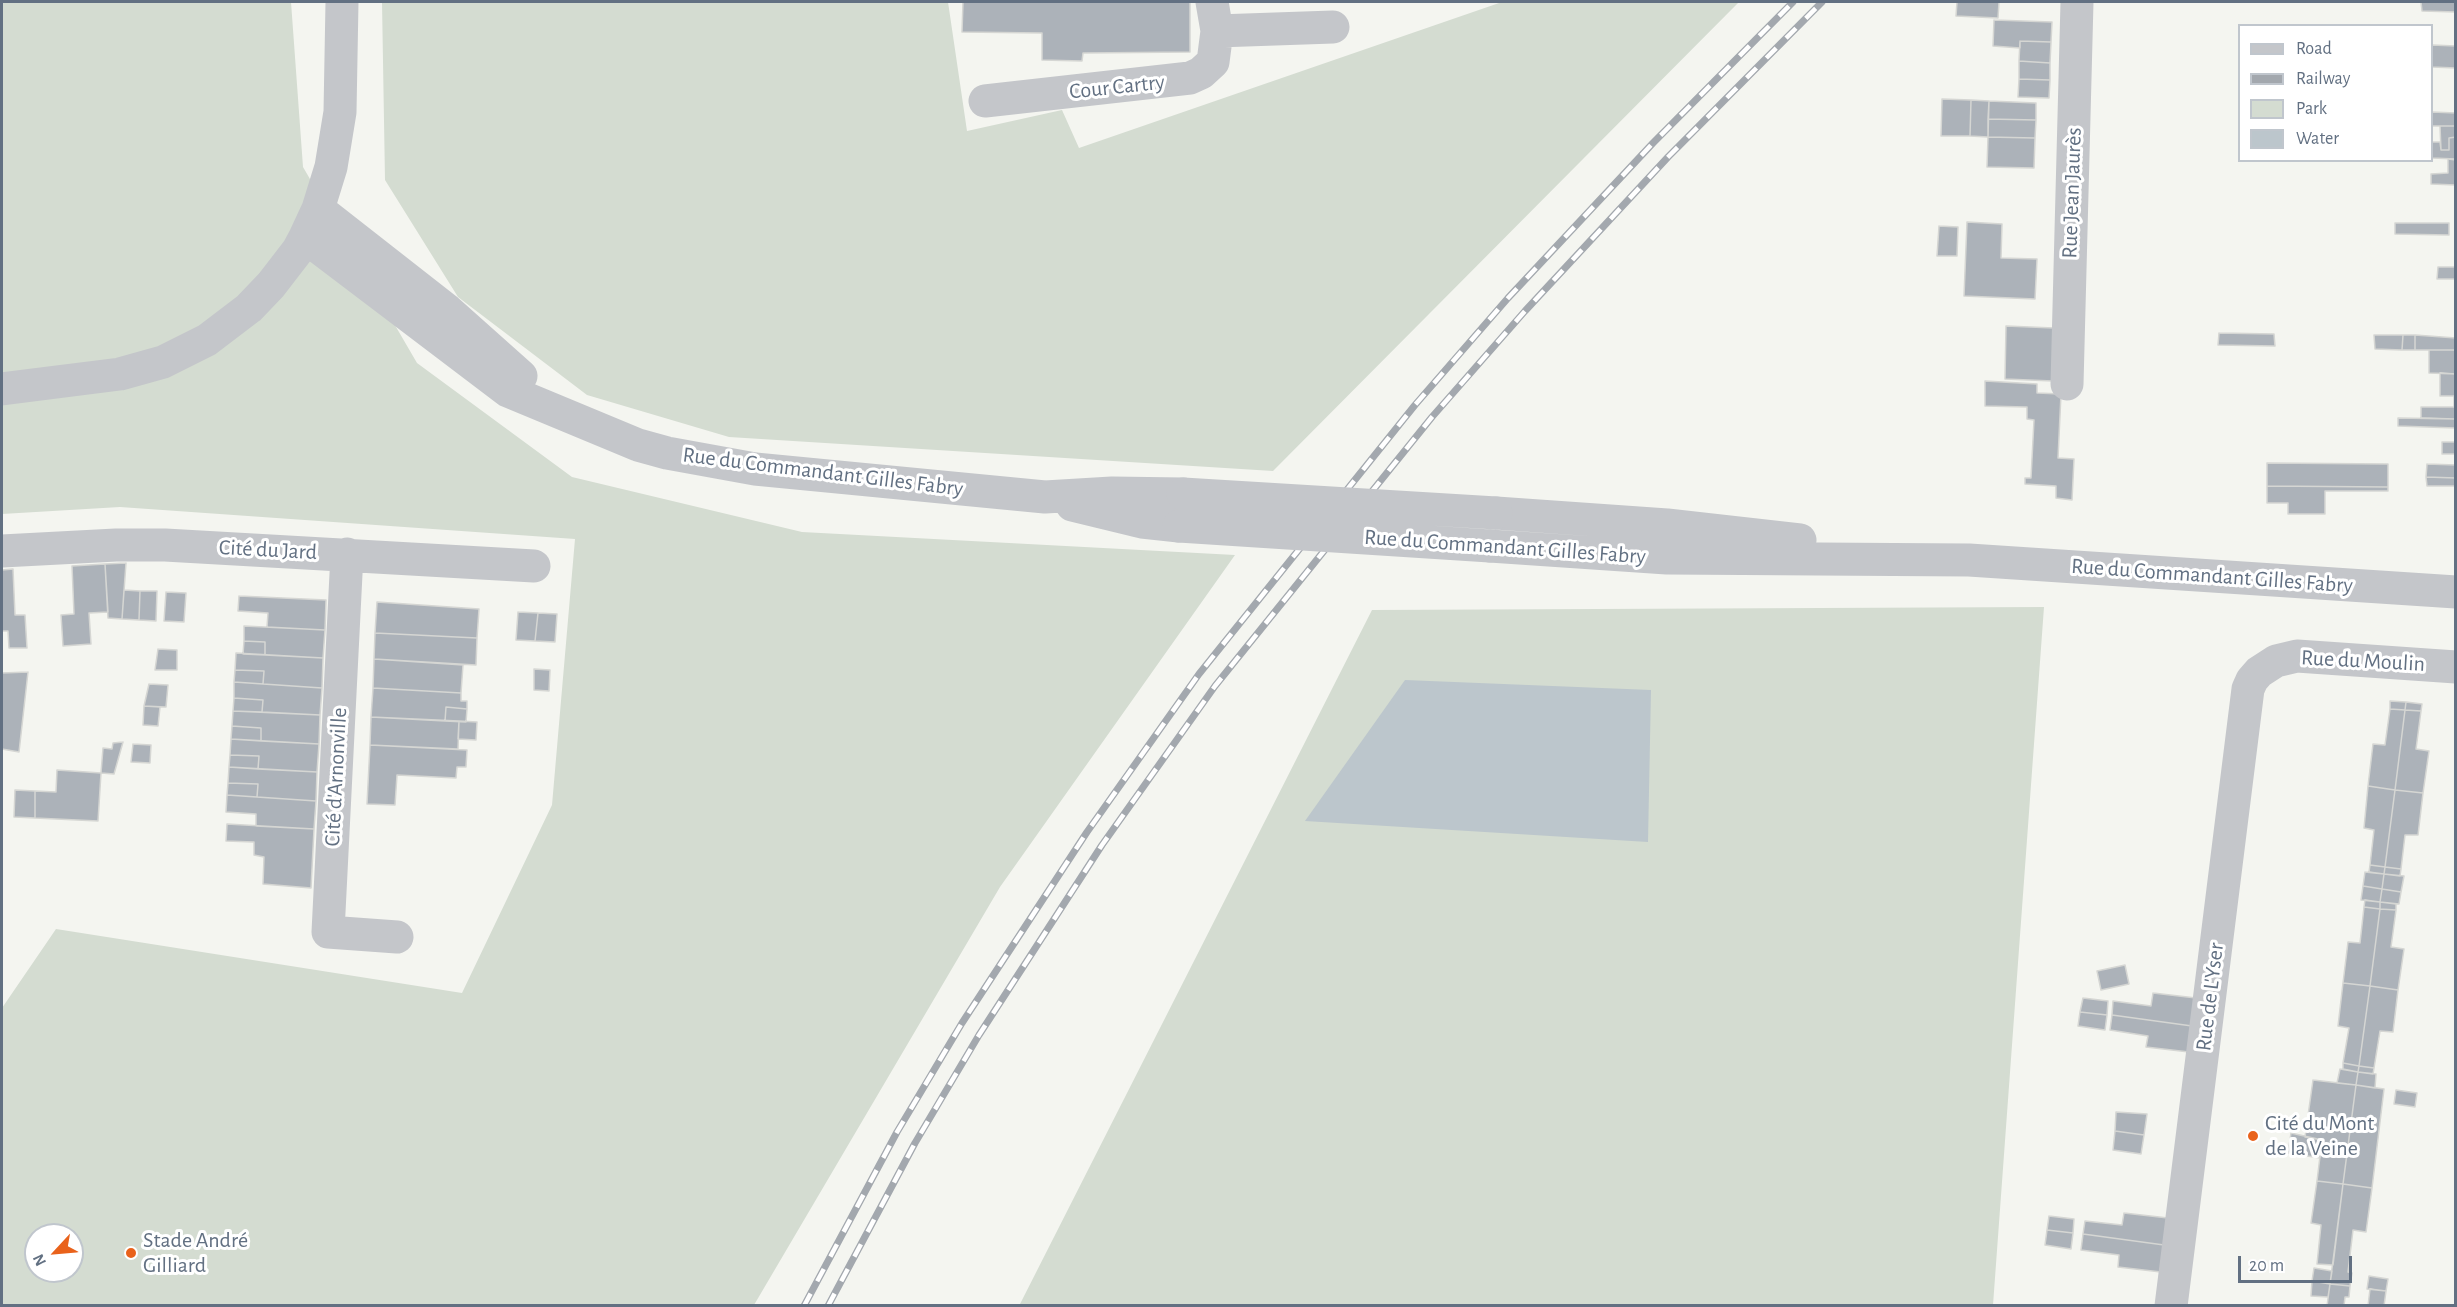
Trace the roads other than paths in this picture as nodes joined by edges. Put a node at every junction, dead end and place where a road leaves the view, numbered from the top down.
1 (342, 2) edge
2 (2077, 2) edge
3 (1214, 16) edge
4 (1333, 27) dead end
5 (985, 101) dead end
6 (311, 223) junction
7 (2067, 384) dead end
8 (2, 389) edge
9 (1044, 497) junction
10 (2, 551) edge
11 (347, 554) junction
12 (1969, 560) junction
13 (534, 566) dead end
14 (2456, 592) edge
15 (2456, 667) edge
16 (2248, 689) joint
17 (398, 937) dead end
18 (2171, 1305) edge

1 - 6 street
2 - 7 street, Rue Jean Jaurès
3 - 4 street, Cour Cartry
3 - 5 street, Cour Cartry
6 - 8 street
6 - 9 street, Rue du Commandant Gilles Fabry
9 - 12 street, Rue du Commandant Gilles Fabry, bridge
9 - 12 street, Rue du Commandant Gilles Fabry, bridge
10 - 11 street, Cité du Jard
11 - 13 street, Cité du Jard
11 - 17 street, Cité d'Arnonville
12 - 14 street, Rue du Commandant Gilles Fabry
15 - 16 street, Rue du Moulin
16 - 18 street, Rue de L'Yser

